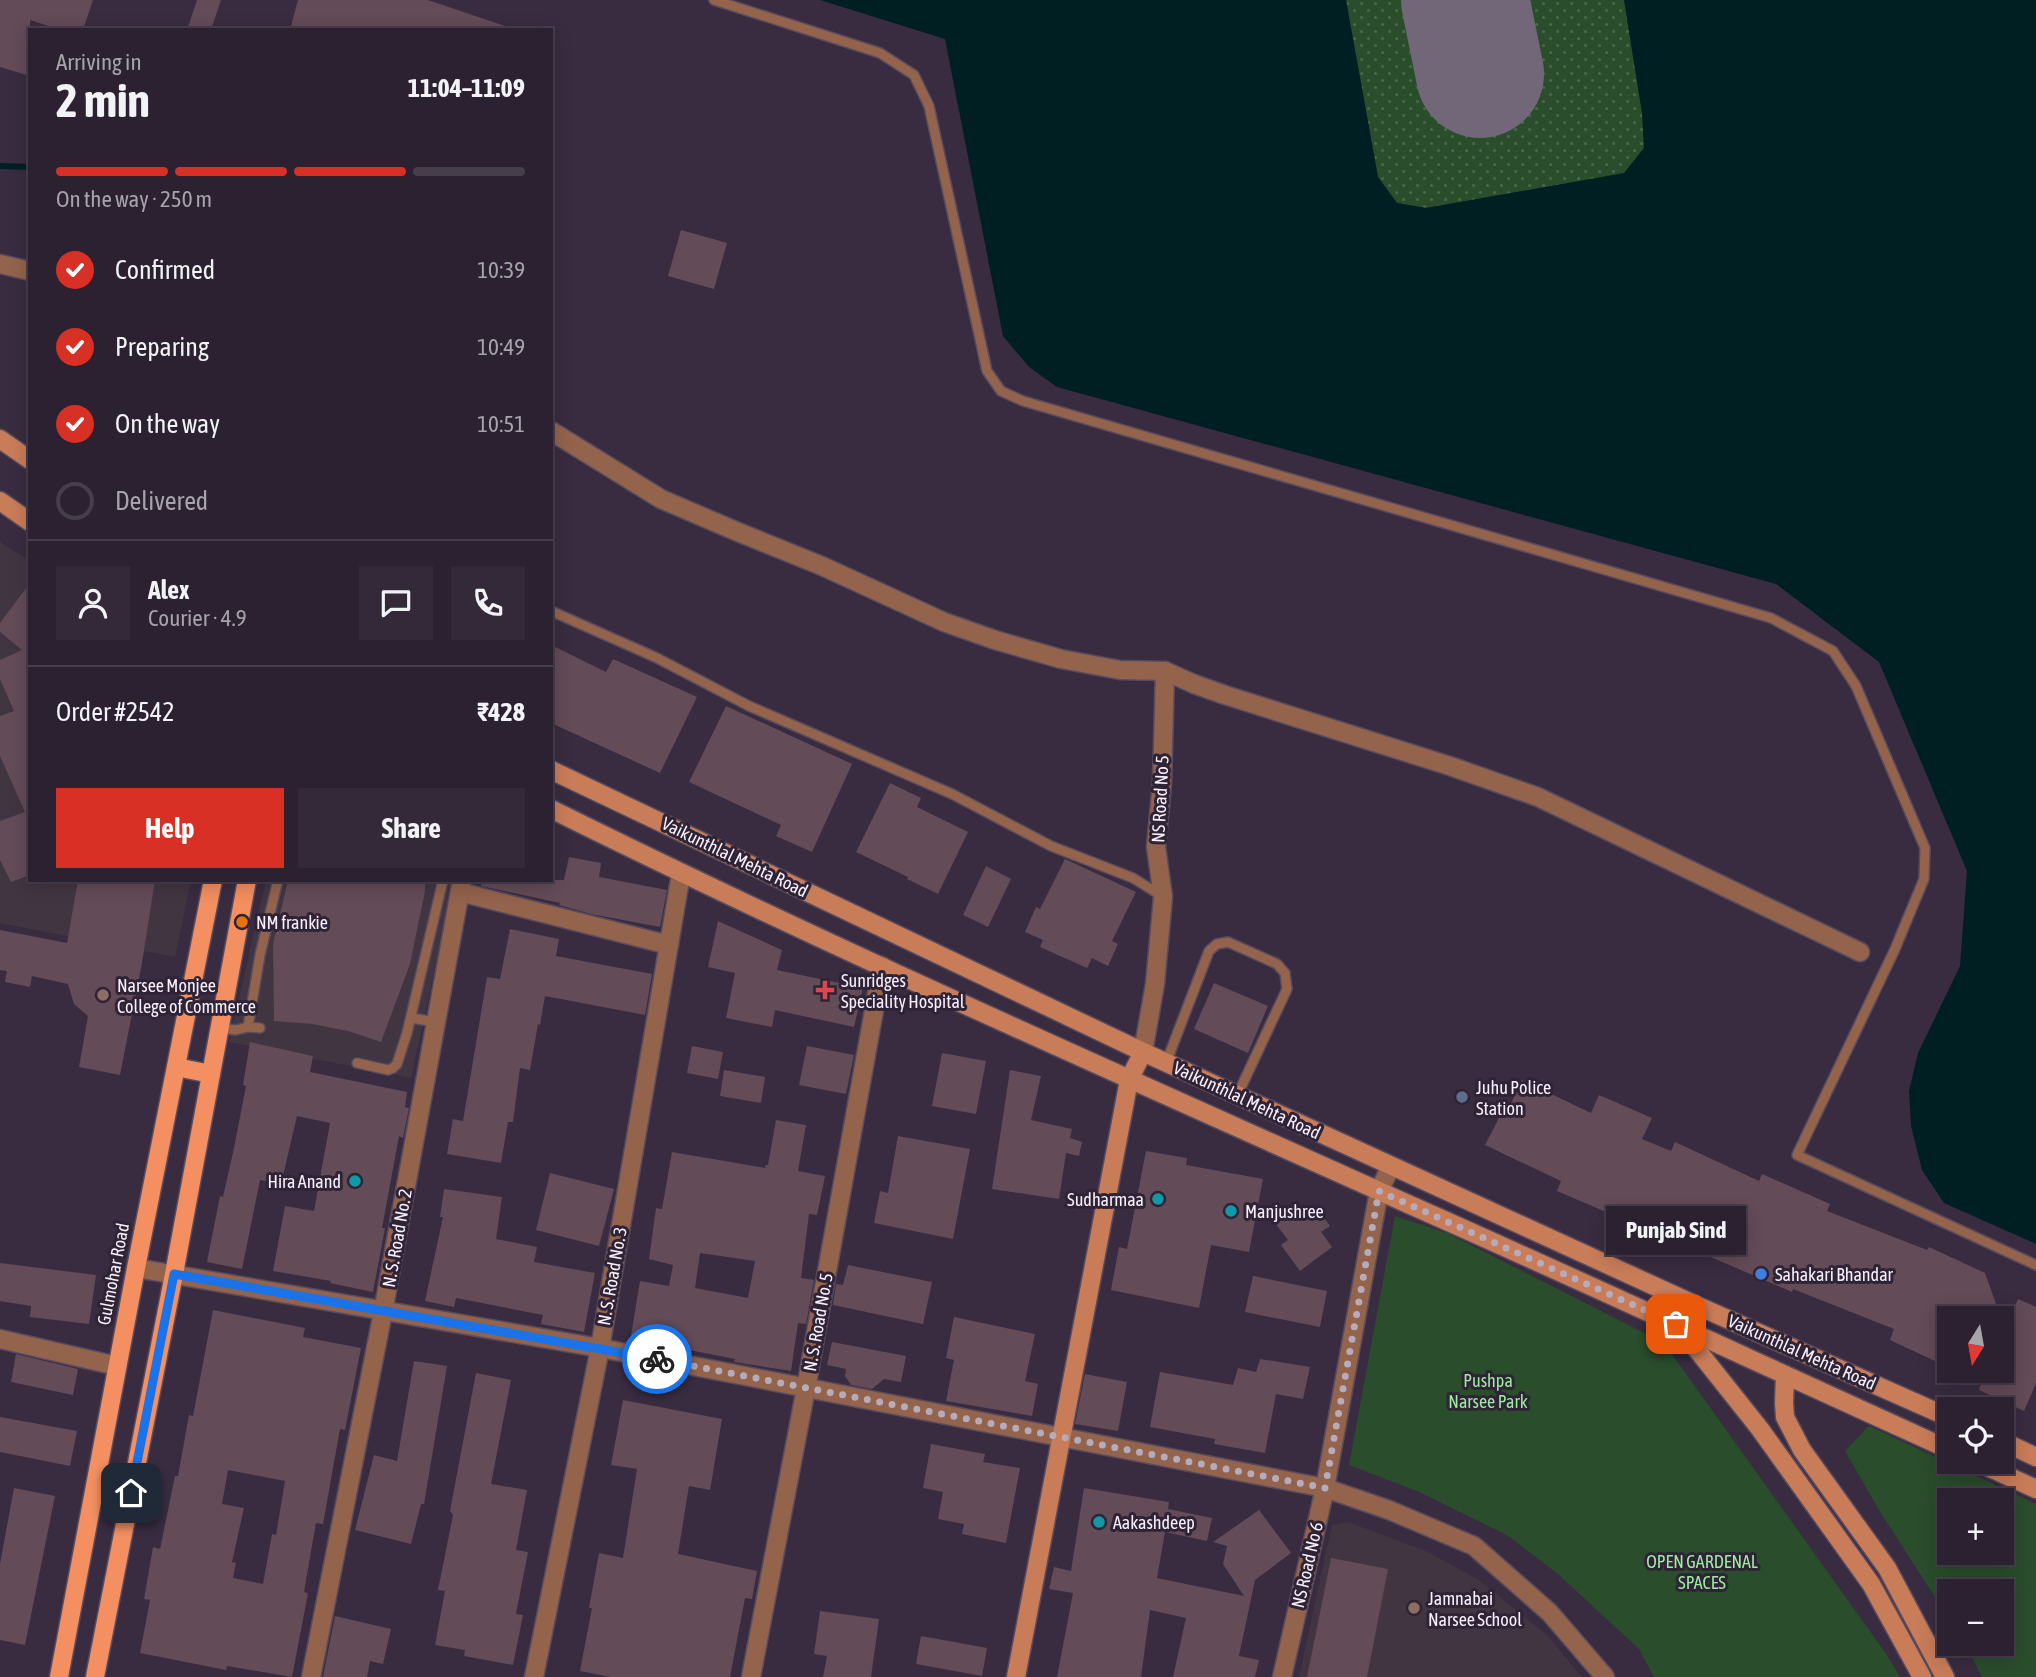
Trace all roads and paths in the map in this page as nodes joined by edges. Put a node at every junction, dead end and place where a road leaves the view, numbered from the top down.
1 (714, 0) edge
2 (0, 264) edge
3 (28, 271) edge
4 (553, 432) edge
5 (0, 439) edge
6 (28, 459) edge
7 (0, 501) edge
8 (28, 521) edge
9 (553, 612) edge
10 (1165, 671) junction
11 (553, 771) edge
12 (553, 810) edge
13 (681, 874) junction
14 (214, 882) edge
15 (247, 882) edge
16 (278, 882) edge
17 (443, 882) edge
18 (461, 886) edge
19 (1163, 897) junction
20 (669, 945) junction
21 (1860, 953) dead end
22 (882, 966) junction
23 (411, 1018) junction
24 (436, 1022) junction
25 (248, 1027) junction
26 (220, 1028) junction
27 (260, 1028) dead end
28 (1143, 1052) junction
29 (357, 1063) dead end
30 (1166, 1063) junction
31 (176, 1067) junction
32 (211, 1074) junction
33 (1129, 1080) junction
34 (1237, 1096) junction
35 (1391, 1166) junction
36 (1379, 1191) junction
37 (2036, 1265) edge
38 (135, 1268) junction
39 (174, 1274) junction
40 (383, 1312) junction
41 (1676, 1324) junction
42 (0, 1339) edge
43 (600, 1348) junction
44 (117, 1366) junction
45 (1785, 1375) junction
46 (806, 1388) junction
47 (1937, 1412) edge
48 (1785, 1416) junction
49 (1760, 1429) junction
50 (1062, 1437) junction
51 (1937, 1444) edge
52 (2014, 1447) edge
53 (2036, 1457) edge
54 (2003, 1474) edge
55 (1325, 1488) junction
56 (2036, 1489) edge
57 (59, 1677) edge
58 (95, 1677) edge
59 (311, 1677) edge
60 (534, 1677) edge
61 (751, 1677) edge
62 (1016, 1677) edge
63 (1282, 1677) edge
64 (1605, 1677) edge
65 (1922, 1677) edge
66 (1945, 1677) edge

1 - 37 lane
2 - 3 street
4 - 10 street
5 - 6 main road
7 - 8 main road
9 - 19 lane
10 - 19 street, NS Road No 5
10 - 21 street
11 - 28 main road, Vaikunthlal Mehta Road
12 - 13 main road, Vaikunthlal Mehta Road
13 - 20 street, N. S. Road No. 3
13 - 22 main road, Vaikunthlal Mehta Road
14 - 31 main road, Gulmohar Road
15 - 26 main road
16 - 25 lane
17 - 23 lane
18 - 20 street
18 - 24 street, N. S. Road No. 2
19 - 28 street, NS Road No 5
20 - 43 street, N. S. Road No. 3
22 - 33 main road, Vaikunthlal Mehta Road
22 - 46 street, N. S. Road No. 5
23 - 24 lane
23 - 29 lane
24 - 40 street, N. S. Road No. 2
25 - 26 lane
25 - 27 lane
26 - 32 main road
28 - 30 main road, Vaikunthlal Mehta Road
28 - 33 main road
30 - 34 main road, Vaikunthlal Mehta Road
30 - 34 lane
31 - 32 main road
31 - 38 main road, Gulmohar Road
32 - 39 main road
33 - 36 main road, Vaikunthlal Mehta Road
33 - 50 main road
34 - 35 main road, Vaikunthlal Mehta Road
35 - 36 street, NS Road No 6
35 - 47 main road, Vaikunthlal Mehta Road
36 - 41 main road, Vaikunthlal Mehta Road
36 - 55 street, NS Road No 6
38 - 39 street
38 - 44 main road, Gulmohar Road
39 - 40 street
39 - 58 main road
40 - 43 street
40 - 59 street, N. S. Road No. 2
41 - 45 main road, Vaikunthlal Mehta Road
41 - 49 main road
42 - 44 street
43 - 46 street
43 - 60 street, N. S. Road No. 3
44 - 57 main road, Gulmohar Road
45 - 48 main road
45 - 51 main road, Vaikunthlal Mehta Road
46 - 50 street
46 - 61 street, N. S. Road No. 5
48 - 49 main road
48 - 66 main road
49 - 65 main road
50 - 55 street
50 - 62 main road
52 - 53 main road
54 - 56 main road
55 - 63 street, NS Road No 6
55 - 64 street

